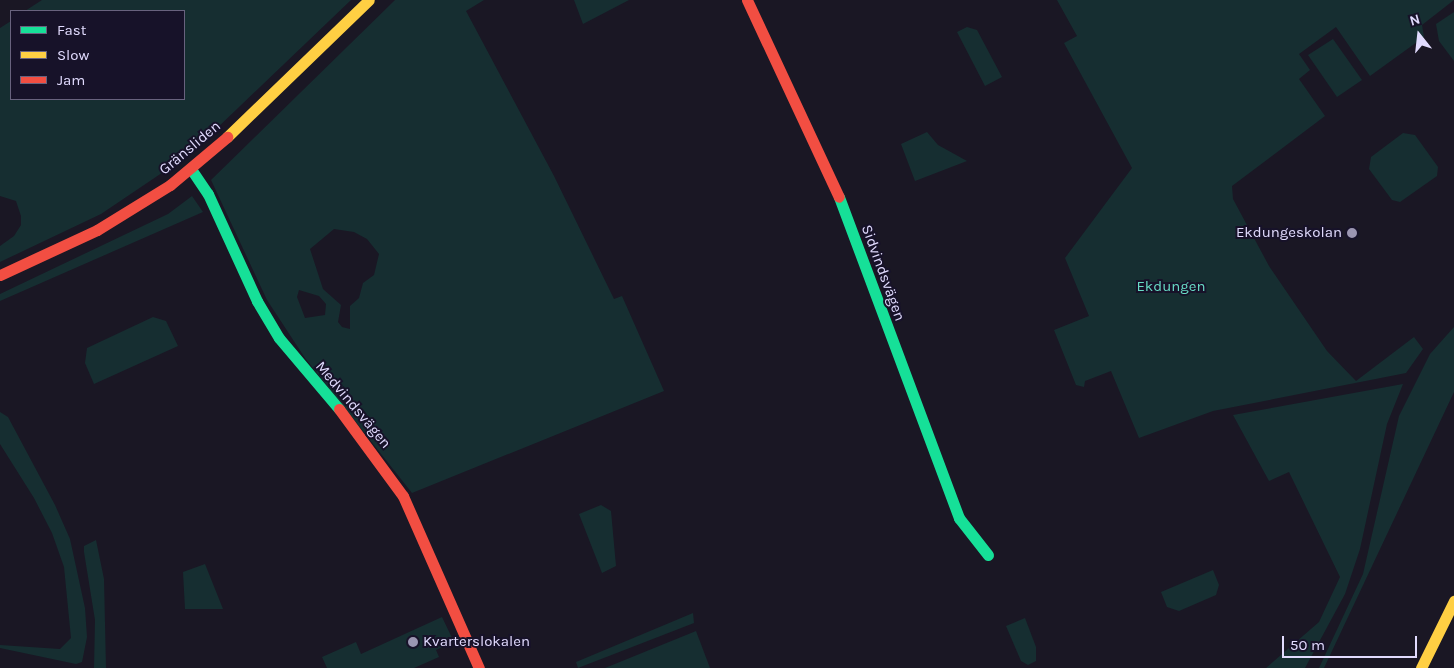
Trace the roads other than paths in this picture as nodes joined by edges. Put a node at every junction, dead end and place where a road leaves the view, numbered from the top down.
1 (369, 0) edge
2 (747, 0) edge
3 (191, 169) junction
4 (0, 275) edge
5 (988, 555) dead end
6 (1454, 601) edge
7 (479, 668) edge
8 (1422, 668) edge

1 - 3 street, Gränsliden
2 - 5 street, Sidvindsvägen
3 - 4 street, Gränsliden
3 - 7 street, Medvindsvägen
6 - 8 street

